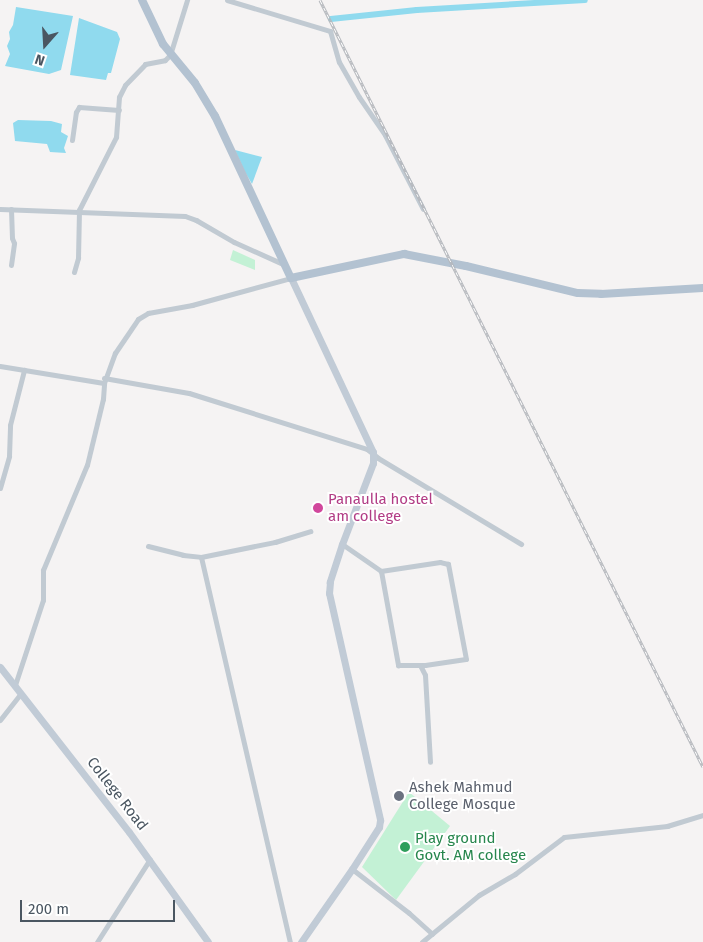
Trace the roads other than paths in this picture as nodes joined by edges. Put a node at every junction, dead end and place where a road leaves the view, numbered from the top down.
1 (142, 0) edge
2 (187, 0) edge
3 (227, 0) edge
4 (170, 55) junction
5 (119, 110) junction
6 (72, 140) dead end
7 (0, 209) edge
8 (11, 209) junction
9 (79, 210) junction
10 (423, 210) dead end
11 (283, 264) junction
12 (11, 265) dead end
13 (74, 272) dead end
14 (291, 278) junction
15 (703, 288) edge
16 (0, 366) edge
17 (24, 370) junction
18 (104, 381) junction
19 (372, 452) junction
20 (0, 488) edge
21 (310, 532) dead end
22 (342, 544) junction
23 (521, 544) dead end
24 (148, 546) dead end
25 (201, 557) junction
26 (381, 571) junction
27 (431, 664) junction
28 (420, 665) junction
29 (0, 666) edge
30 (425, 675) junction
31 (15, 685) junction
32 (21, 693) junction
33 (0, 720) edge
34 (430, 762) dead end
35 (703, 815) edge
36 (150, 859) junction
37 (352, 869) junction
38 (432, 934) junction
39 (97, 942) edge
40 (208, 942) edge
41 (290, 942) edge
42 (301, 942) edge
43 (422, 942) edge

1 - 4 main road
2 - 4 street
3 - 10 street
4 - 5 street
4 - 11 main road
5 - 6 street
5 - 9 street
7 - 8 street
8 - 9 street
8 - 12 street
9 - 11 street
9 - 13 street
11 - 14 main road
14 - 15 main road
14 - 18 street
14 - 19 main road
16 - 17 street
17 - 18 street
17 - 20 street
18 - 19 street
18 - 31 street
19 - 22 main road
19 - 23 street
21 - 25 street
22 - 26 street
22 - 37 main road
24 - 25 street
25 - 41 street
26 - 27 street
26 - 28 street
27 - 28 street
27 - 30 street
28 - 30 street
29 - 31 main road, College Road
30 - 34 street
31 - 32 main road, College Road
32 - 33 street
32 - 36 main road, College Road
35 - 38 street
36 - 39 street
36 - 40 main road, College Road
37 - 38 street
37 - 42 main road
38 - 43 street

